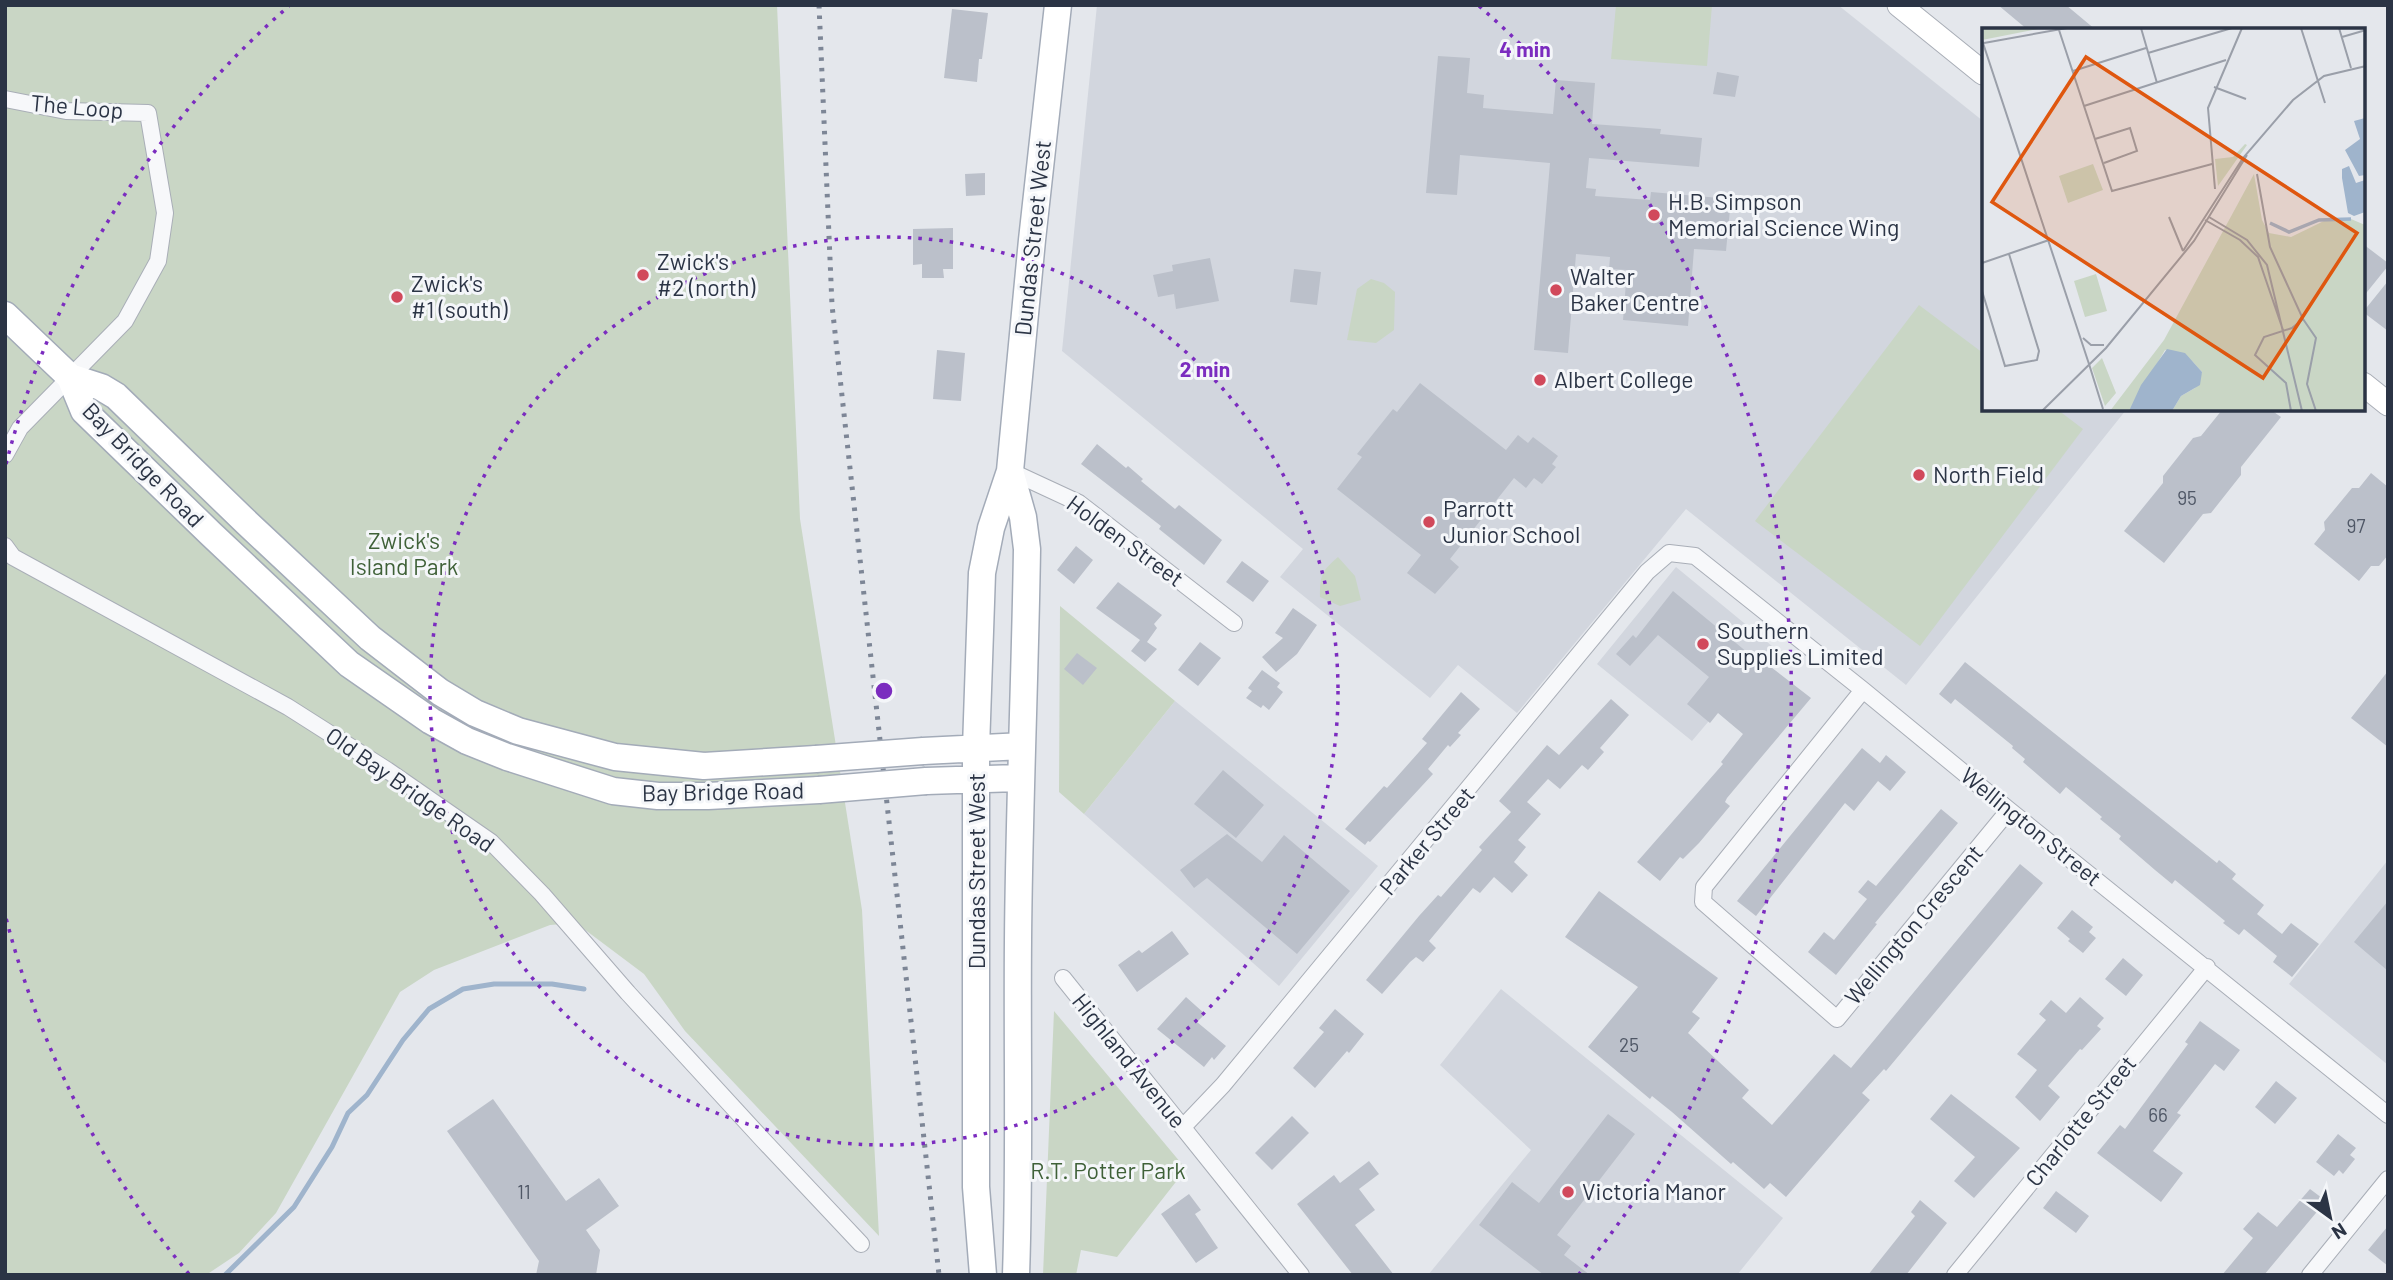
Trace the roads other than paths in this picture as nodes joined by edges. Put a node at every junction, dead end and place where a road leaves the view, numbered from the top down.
1 (1058, 5) edge
2 (1899, 5) edge
3 (1982, 73) edge
4 (5, 99) edge
5 (5, 315) edge
6 (70, 377) junction
7 (2365, 386) edge
8 (2388, 404) edge
9 (5, 455) edge
10 (1010, 471) junction
11 (5, 546) edge
12 (1668, 553) joint
13 (1234, 623) dead end
14 (1863, 690) junction
15 (1021, 746) junction
16 (976, 748) junction
17 (1020, 778) junction
18 (978, 779) junction
19 (2008, 810) junction
20 (2207, 967) junction
21 (1063, 978) dead end
22 (2388, 1115) edge
23 (1183, 1127) junction
24 (2388, 1179) edge
25 (861, 1244) dead end
26 (983, 1275) edge
27 (1016, 1275) edge
28 (1301, 1275) edge
29 (1955, 1275) edge
30 (2310, 1275) edge

1 - 10 main road, Dundas Street West
2 - 3 main road
4 - 6 street, The Loop
5 - 6 main road
6 - 9 street
6 - 16 main road, Bay Bridge Road, bridge
6 - 18 main road, Bay Bridge Road, bridge
7 - 8 main road
10 - 13 street, Holden Street
10 - 15 main road, Dundas Street West
10 - 16 main road, Dundas Street West
11 - 25 street, Old Bay Bridge Road
12 - 14 street, Wellington Street
12 - 23 street, Parker Street
14 - 19 street, Wellington Street
14 - 19 street, Wellington Crescent
15 - 16 main road, Bay Bridge Road
15 - 17 main road, Dundas Street West
16 - 18 main road, Dundas Street West
17 - 18 main road, Bay Bridge Road
17 - 27 main road, Dundas Street West
18 - 26 main road, Dundas Street West
19 - 20 street, Wellington Street
20 - 22 street, Wellington Street
20 - 29 street, Charlotte Street
21 - 23 street, Highland Avenue
23 - 28 street, Highland Avenue
24 - 30 street

